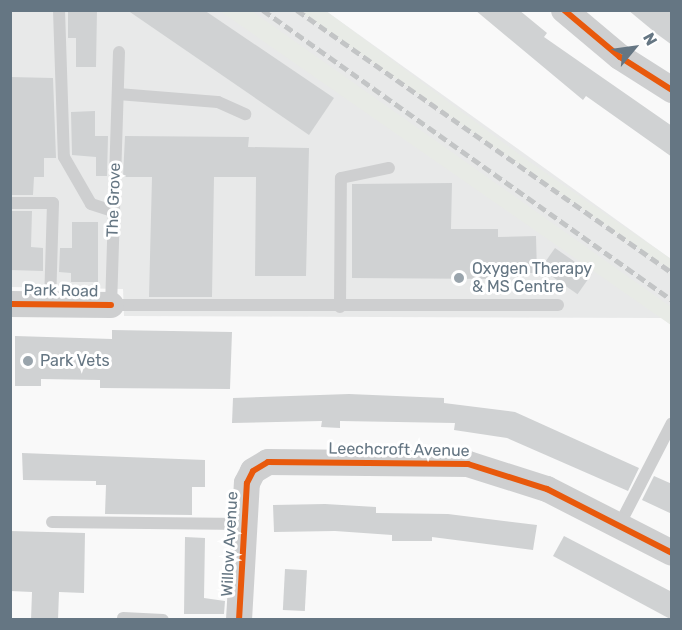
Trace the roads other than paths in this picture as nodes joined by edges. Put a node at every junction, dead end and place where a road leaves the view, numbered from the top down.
1 (58, 10) edge
2 (564, 10) edge
3 (119, 52) dead end
4 (672, 90) edge
5 (118, 94) junction
6 (245, 114) dead end
7 (389, 168) dead end
8 (10, 203) edge
9 (112, 211) junction
10 (10, 304) edge
11 (50, 304) junction
12 (111, 305) junction
13 (558, 305) dead end
14 (340, 307) junction
15 (672, 423) edge
16 (253, 471) joint
17 (625, 514) dead end
18 (51, 522) dead end
19 (244, 524) junction
20 (672, 553) edge
21 (123, 618) dead end
22 (163, 620) edge
23 (239, 620) edge

1 - 9 lane
2 - 4 street
3 - 5 lane, The Grove
5 - 6 lane
5 - 9 lane, The Grove
7 - 14 lane
8 - 11 lane
9 - 12 lane, The Grove
10 - 11 street, Park Road
11 - 12 street, Park Road
12 - 14 lane, Park Road
13 - 14 lane, Park Road
15 - 17 lane
16 - 19 street, Willow Avenue
16 - 20 street, Leechcroft Avenue
18 - 19 lane
19 - 23 street, Willow Avenue
21 - 22 lane

